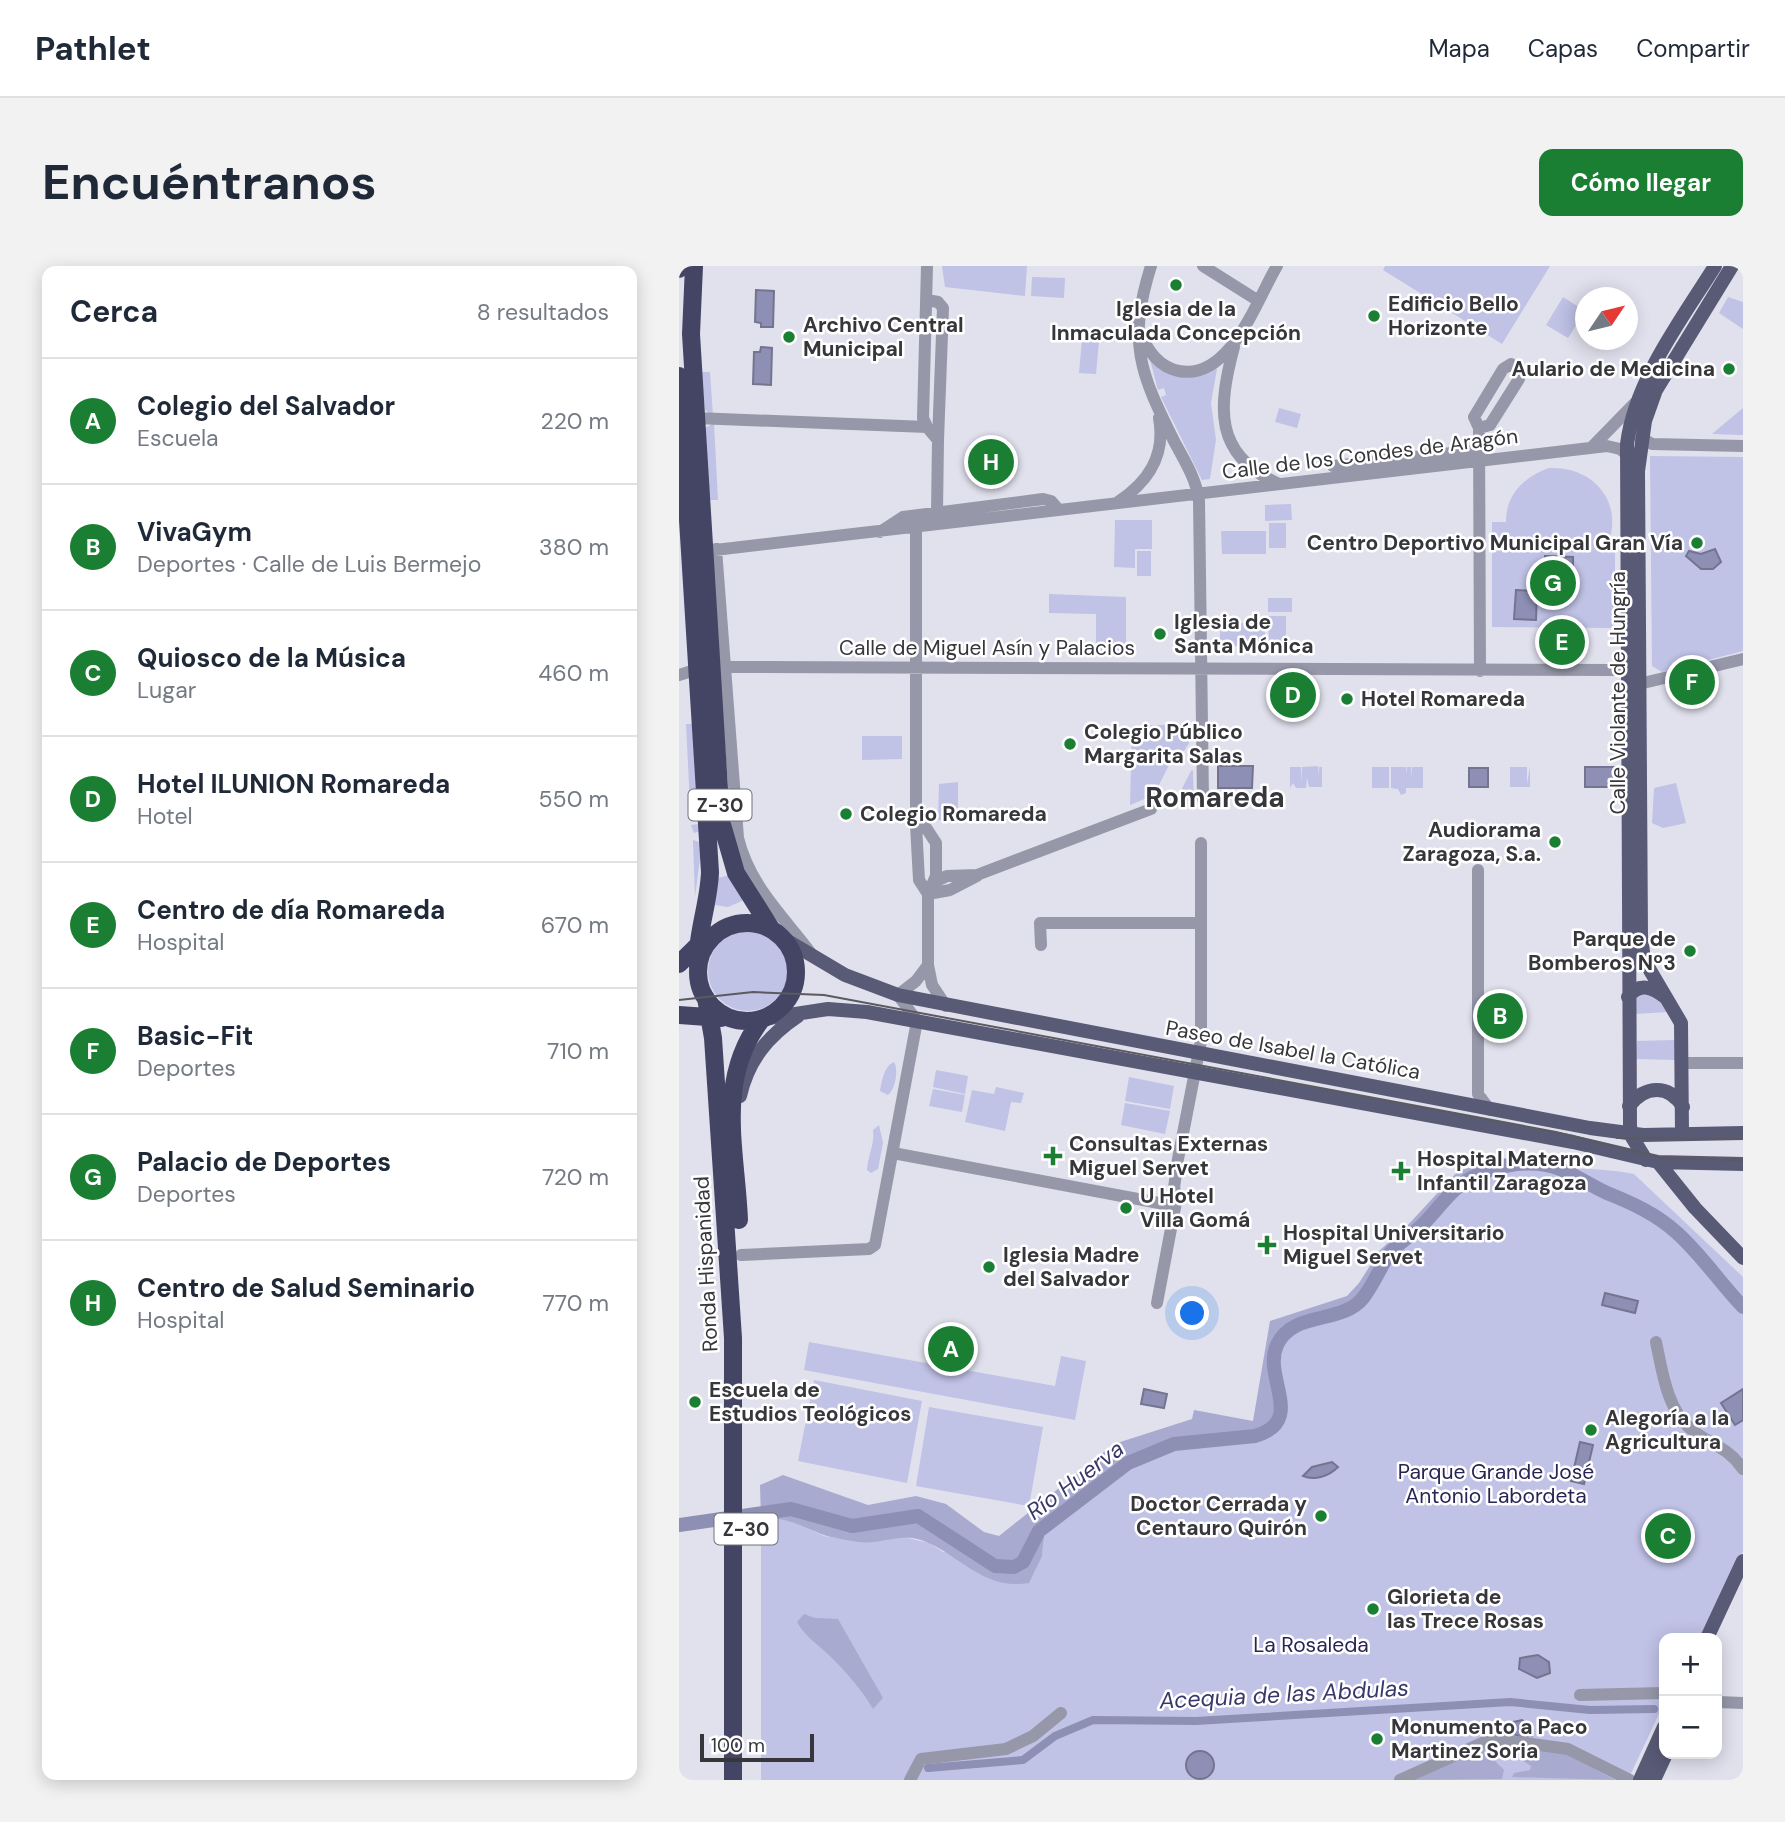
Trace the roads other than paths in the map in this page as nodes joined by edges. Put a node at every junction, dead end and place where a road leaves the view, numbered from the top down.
1 (694, 266) edge
2 (927, 266) edge
3 (1151, 266) edge
4 (1203, 266) edge
5 (1277, 266) edge
6 (1715, 266) edge
7 (1732, 266) edge
8 (927, 300) junction
9 (1257, 300) junction
10 (1138, 330) junction
11 (1237, 339) junction
12 (679, 376) edge
13 (1640, 397) junction
14 (1156, 406) junction
15 (941, 416) junction
16 (696, 418) junction
17 (923, 421) junction
18 (1631, 426) junction
19 (1479, 428) junction
20 (938, 440) junction
21 (1641, 441) junction
22 (1743, 446) edge
23 (1591, 448) junction
24 (1626, 452) junction
25 (1479, 455) junction
26 (1333, 466) dead end
27 (1638, 471) junction
28 (1279, 484) junction
29 (1198, 493) junction
30 (1118, 503) junction
31 (1058, 509) junction
32 (937, 512) junction
33 (916, 527) junction
34 (880, 532) junction
35 (697, 546) edge
36 (1743, 659) edge
37 (1633, 666) junction
38 (917, 667) junction
39 (712, 668) junction
40 (1201, 669) junction
41 (1479, 671) junction
42 (679, 675) edge
43 (1633, 689) junction
44 (1203, 800) dead end
45 (1151, 809) dead end
46 (917, 813) junction
47 (1201, 843) dead end
48 (977, 875) junction
49 (1477, 876) dead end
50 (936, 880) junction
51 (1628, 913) junction
52 (1201, 923) junction
53 (718, 933) junction
54 (786, 939) junction
55 (698, 944) junction
56 (1041, 946) dead end
57 (1644, 960) junction
58 (679, 964) edge
59 (927, 965) junction
60 (698, 967) junction
61 (898, 995) junction
62 (1628, 997) junction
63 (1667, 997) junction
64 (706, 998) junction
65 (946, 1006) junction
66 (801, 1014) junction
67 (679, 1015) edge
68 (710, 1017) junction
69 (732, 1018) junction
70 (762, 1019) junction
71 (916, 1021) junction
72 (1199, 1055) junction
73 (1683, 1063) junction
74 (1743, 1063) edge
75 (1196, 1073) junction
76 (1478, 1094) junction
77 (1464, 1103) junction
78 (1629, 1106) junction
79 (1683, 1107) junction
80 (1490, 1110) junction
81 (733, 1128) junction
82 (1630, 1133) junction
83 (1682, 1133) junction
84 (1743, 1133) edge
85 (893, 1153) junction
86 (1652, 1161) junction
87 (1743, 1164) edge
88 (1175, 1206) junction
89 (741, 1255) junction
90 (1743, 1258) edge
91 (1157, 1303) dead end
92 (1656, 1342) dead end
93 (1743, 1469) edge
94 (741, 1474) junction
95 (1743, 1561) edge
96 (1709, 1633) edge
97 (1659, 1694) edge
98 (1580, 1695) dead end
99 (1722, 1702) edge
100 (1743, 1703) edge
101 (1061, 1713) dead end
102 (740, 1723) junction
103 (1659, 1738) edge
104 (1664, 1759) edge
105 (733, 1780) edge
106 (743, 1780) edge
107 (910, 1780) edge
108 (1400, 1780) edge
109 (1630, 1780) edge
110 (1640, 1780) edge
111 (1654, 1780) edge

1 - 16 highway, Z-30
2 - 8 street
3 - 10 street
4 - 9 street
5 - 9 street
6 - 13 main road, Calle Violante de Hungría
7 - 21 main road, Calle Violante de Hungría
8 - 15 street
8 - 17 street
9 - 11 street
10 - 11 street
10 - 14 street
11 - 28 street
12 - 35 highway, Z-30
13 - 18 main road, Calle Violante de Hungría
13 - 23 street, Calle Violante de Hungría
14 - 29 street
14 - 30 street
15 - 17 street
15 - 20 street
16 - 17 street
16 - 35 highway, Z-30
17 - 20 street
18 - 21 street
18 - 24 main road, Calle Violante de Hungría
19 - 19 street
19 - 25 street
20 - 32 street
21 - 22 street
21 - 27 main road, Calle Violante de Hungría
23 - 24 street, Calle de los Condes de Aragón
23 - 25 street, Calle de los Condes de Aragón
24 - 27 street
24 - 37 main road, Calle Violante de Hungría
25 - 26 street, Calle de los Condes de Aragón
25 - 28 street, Calle de los Condes de Aragón
25 - 41 street
27 - 37 main road, Calle Violante de Hungría
28 - 29 street, Calle de los Condes de Aragón
29 - 30 street, Calle de los Condes de Aragón
29 - 40 street
30 - 31 street, Calle de los Condes de Aragón
31 - 32 street, Calle de los Condes de Aragón
31 - 33 street, Calle de los Condes de Aragón
32 - 34 street, Calle de los Condes de Aragón
33 - 34 street, Calle de los Condes de Aragón
33 - 38 street
34 - 35 street, Calle de los Condes de Aragón
35 - 39 highway, Z-30
35 - 39 street
36 - 43 street
37 - 41 street, Calle de Miguel Asín y Palacios
37 - 43 main road, Calle Violante de Hungría
38 - 39 street, Calle de Miguel Asín y Palacios
38 - 40 street, Calle de Miguel Asín y Palacios
38 - 46 street
39 - 42 street, Calle de Miguel Asín y Palacios
39 - 54 highway, Z-30
39 - 55 highway, Z-30
40 - 41 street, Calle de Miguel Asín y Palacios
40 - 44 street
43 - 51 main road, Calle Violante de Hungría
43 - 57 main road, Calle Violante de Hungría
45 - 48 street
46 - 50 street
46 - 50 street
47 - 52 street
48 - 50 street
48 - 50 street
49 - 76 street
50 - 59 street
51 - 57 main road
51 - 62 main road, Calle Violante de Hungría
52 - 56 street
52 - 72 street
53 - 54 highway
53 - 55 highway
53 - 60 highway
54 - 61 main road, Paseo de Isabel la Católica
54 - 70 highway
55 - 58 highway
55 - 60 highway, Z-30
57 - 63 main road, Calle Violante de Hungría
59 - 61 street
59 - 65 street
60 - 64 highway
61 - 65 main road, Paseo de Isabel la Católica
61 - 71 street
62 - 63 main road
62 - 78 main road, Calle Violante de Hungría
63 - 73 main road, Calle Violante de Hungría
64 - 68 highway, Ronda Hispanidad / Z-30
64 - 69 highway
65 - 72 main road, Paseo de Isabel la Católica
66 - 70 main road, Paseo de Isabel la Católica
66 - 71 main road, Paseo de Isabel la Católica
66 - 81 main road
67 - 68 highway
68 - 69 highway
68 - 94 highway, Ronda Hispanidad / Z-30
69 - 70 highway
70 - 81 highway, Ronda Hispanidad / Z-30
71 - 75 main road, Paseo de Isabel la Católica
71 - 85 street
72 - 75 street
72 - 77 main road, Paseo de Isabel la Católica
73 - 74 street
73 - 79 main road, Calle Violante de Hungría
75 - 86 main road, Paseo de Isabel la Católica
75 - 88 street
76 - 77 street
76 - 80 street
77 - 80 main road, Paseo de Isabel la Católica
78 - 79 main road
78 - 82 main road, Calle Violante de Hungría
79 - 83 main road, Calle Violante de Hungría
80 - 82 main road, Paseo de Isabel la Católica
81 - 89 highway, Ronda Hispanidad / Z-30
82 - 83 main road, Paseo de Isabel la Católica
82 - 86 main road, Calle Violante de Hungría
83 - 84 main road, Paseo de Isabel la Católica
85 - 88 street
85 - 89 street
86 - 87 main road, Paseo de Isabel la Católica
86 - 90 main road, Calle Violante de Hungría
88 - 91 street
89 - 94 highway, Ronda Hispanidad / Z-30
92 - 93 street
94 - 102 highway, Ronda Hispanidad / Z-30
95 - 96 main road
97 - 98 street
99 - 100 street
101 - 107 street
102 - 105 highway, Ronda Hispanidad / Z-30
102 - 106 highway, Ronda Hispanidad / Z-30
103 - 110 main road
104 - 111 main road
108 - 109 street

